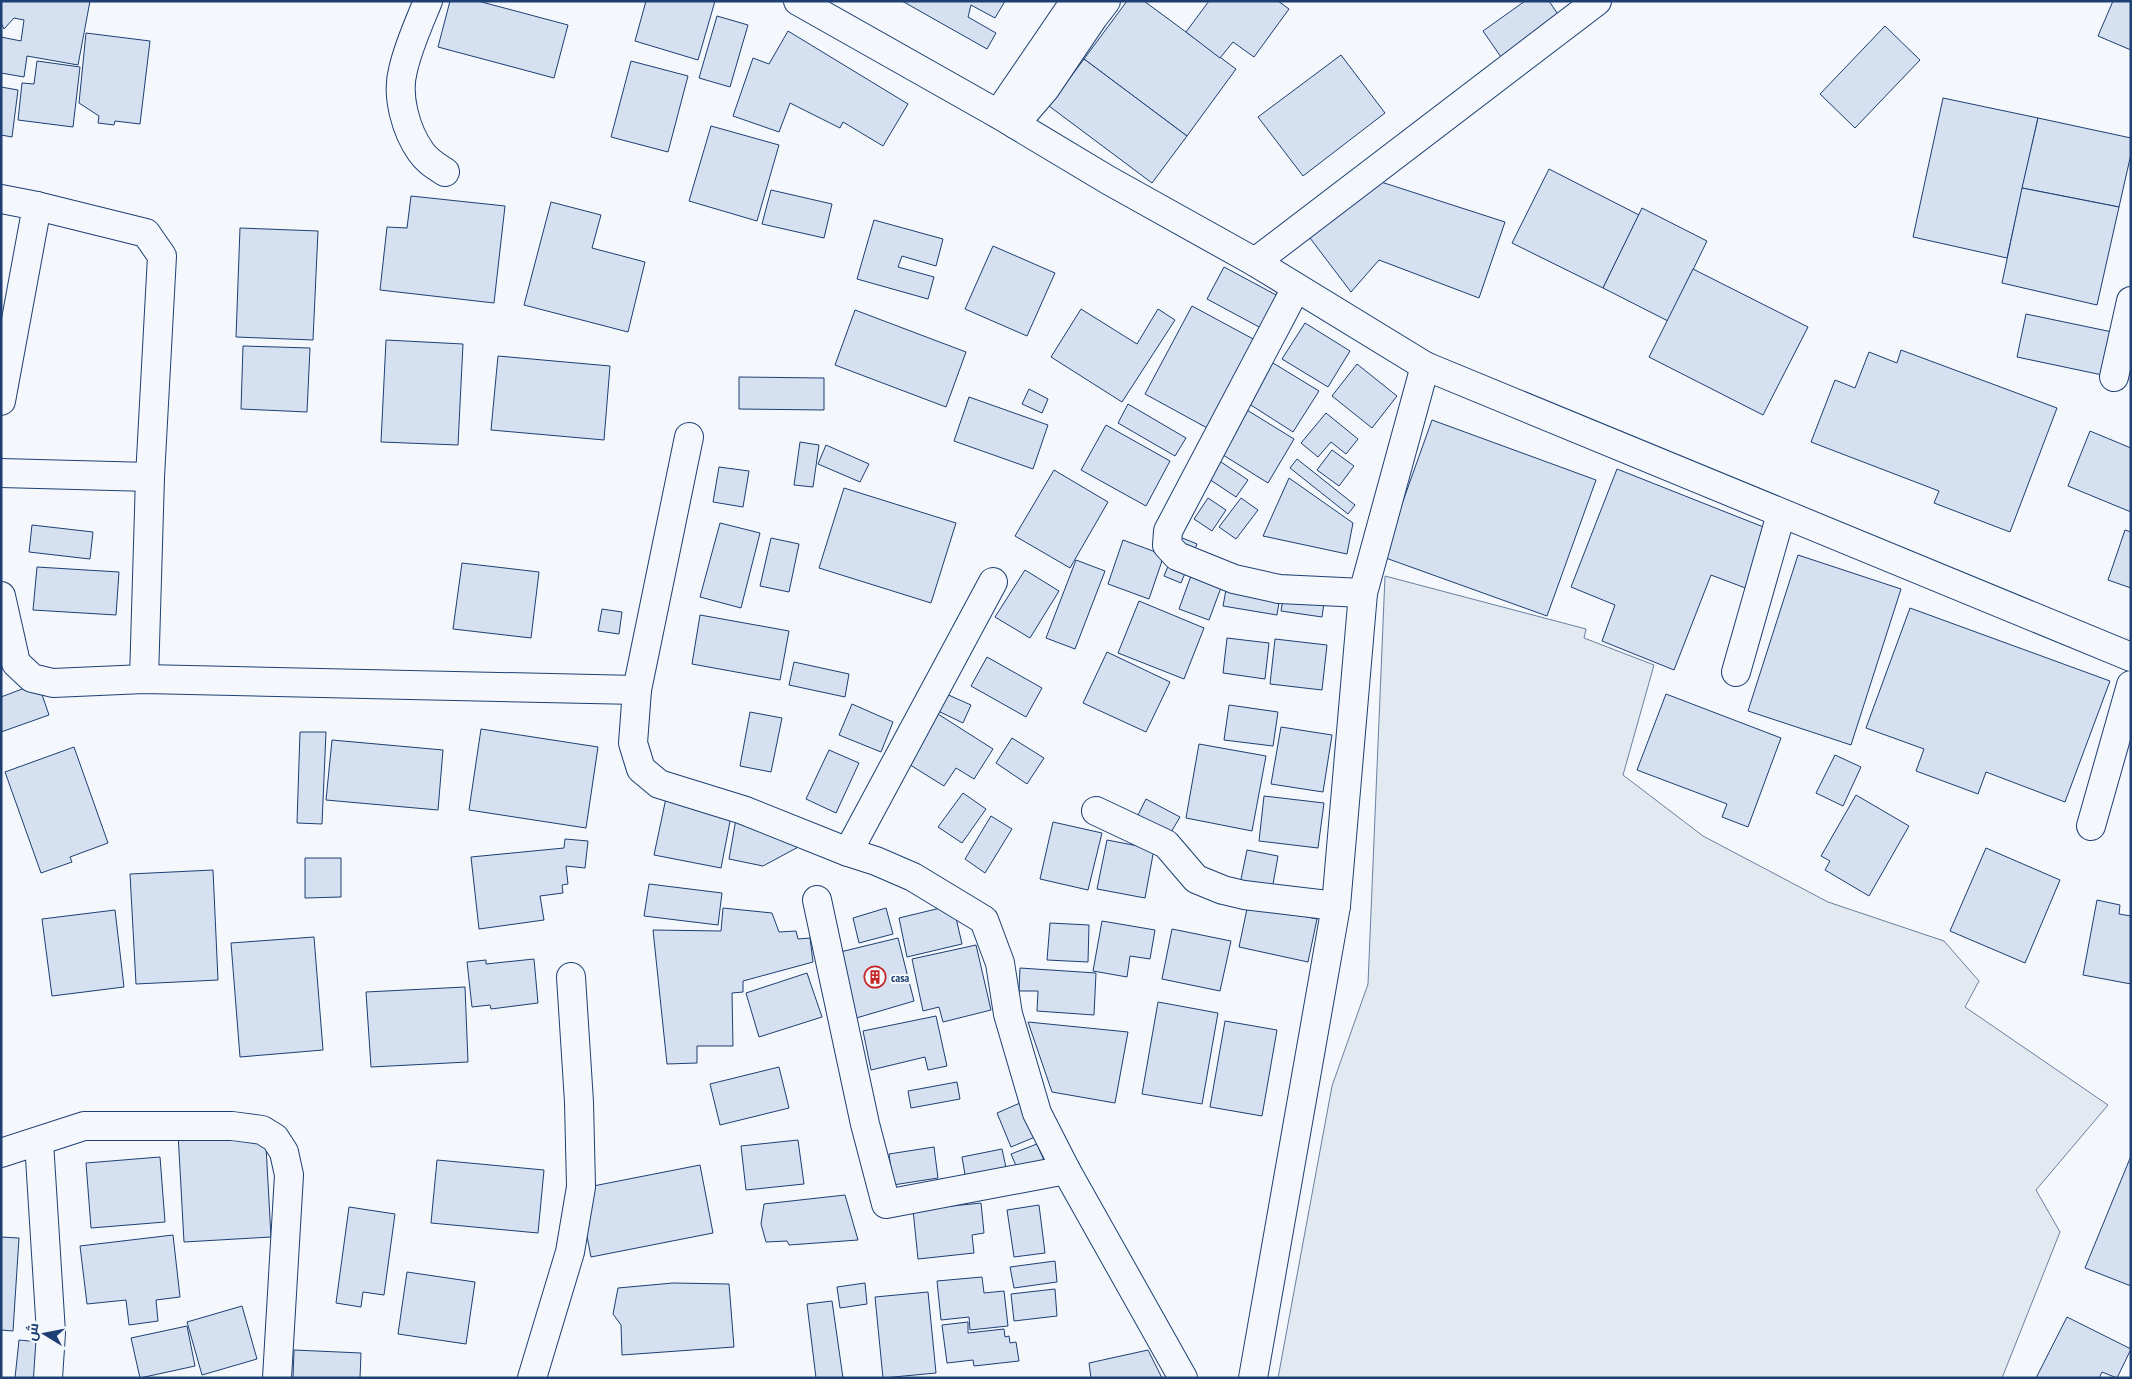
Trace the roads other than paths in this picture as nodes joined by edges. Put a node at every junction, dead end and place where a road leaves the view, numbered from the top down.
1 (428, 1) edge
2 (798, 1) edge
3 (1074, 1) edge
4 (1106, 1) edge
5 (1597, 1) edge
6 (1006, 119) junction
7 (445, 172) dead end
8 (1, 199) edge
9 (37, 206) junction
10 (1255, 262) junction
11 (1296, 288) junction
12 (2131, 301) edge
13 (1425, 366) junction
14 (2114, 377) dead end
15 (1, 401) edge
16 (690, 437) dead end
17 (1, 473) edge
18 (150, 477) junction
19 (1782, 514) junction
20 (994, 582) dead end
21 (1363, 593) junction
22 (1, 596) edge
23 (2131, 657) edge
24 (1736, 672) dead end
25 (144, 679) junction
26 (2131, 685) edge
27 (637, 690) junction
28 (1096, 811) dead end
29 (2091, 826) dead end
30 (848, 852) junction
31 (817, 900) dead end
32 (1336, 906) junction
33 (571, 977) dead end
34 (39, 1142) junction
35 (1, 1153) edge
36 (1066, 1170) junction
37 (48, 1378) edge
38 (277, 1378) edge
39 (532, 1378) edge
40 (1183, 1378) edge
41 (1253, 1378) edge

1 - 7 street
2 - 6 street
3 - 6 street
4 - 6 street
5 - 10 street
6 - 10 street
8 - 9 street
9 - 15 street
9 - 18 street
10 - 11 street
11 - 13 street
11 - 21 street
12 - 14 street
13 - 19 street
13 - 21 street
16 - 27 street
17 - 18 street
18 - 25 street
19 - 23 street
19 - 24 street
20 - 30 street
21 - 32 street
22 - 25 street
25 - 27 street
26 - 29 street
27 - 30 street
28 - 32 street
30 - 36 street
31 - 36 street
32 - 41 street
33 - 39 street
34 - 35 street
34 - 37 street
34 - 38 street
36 - 40 street

